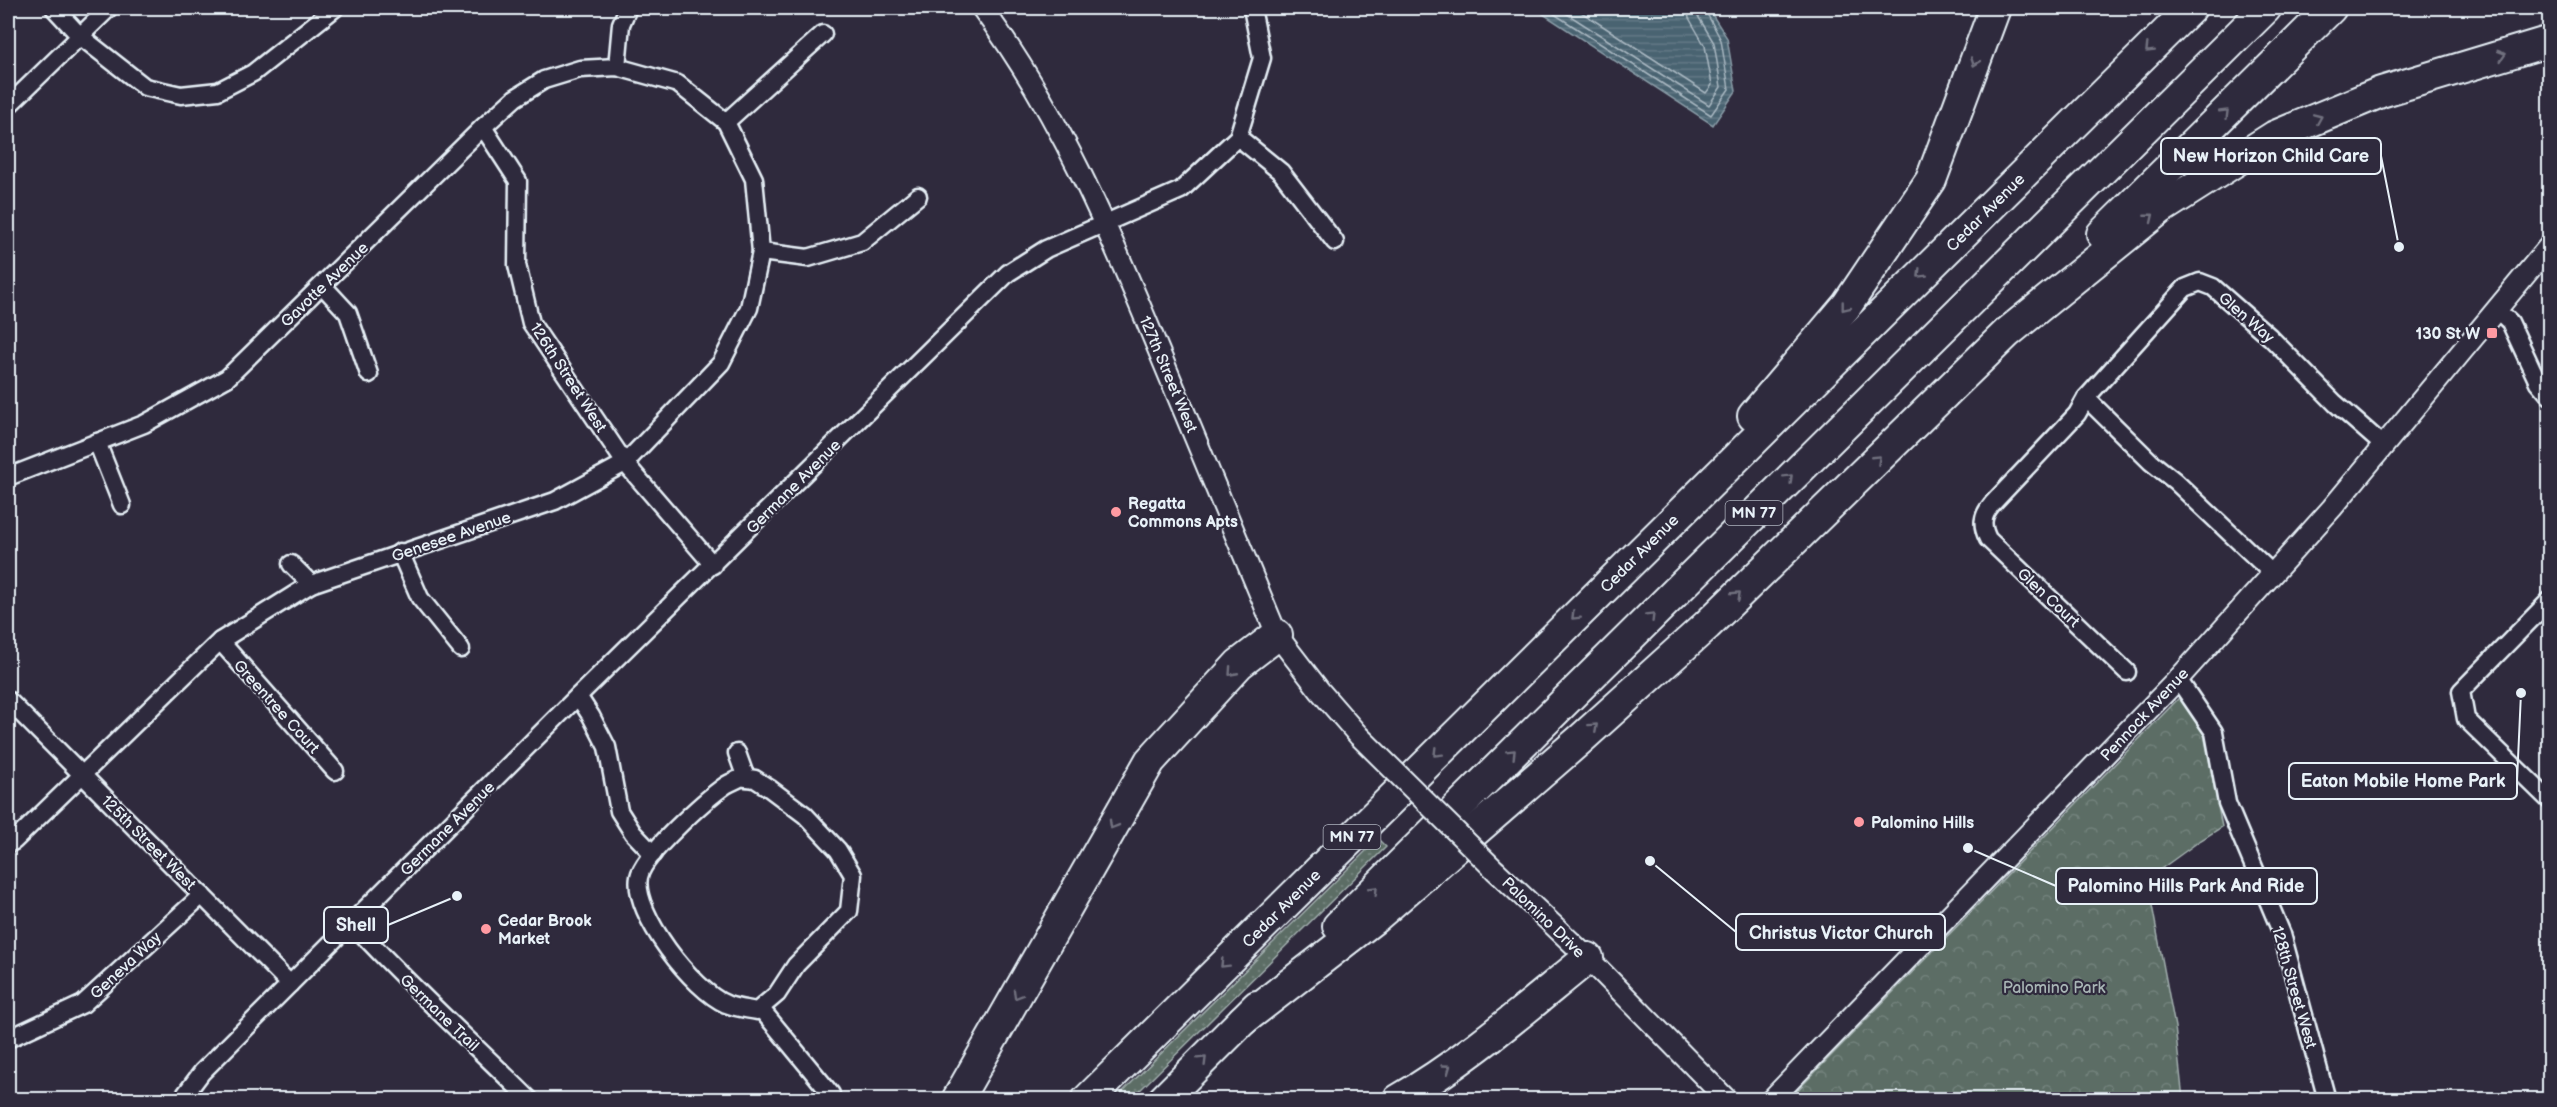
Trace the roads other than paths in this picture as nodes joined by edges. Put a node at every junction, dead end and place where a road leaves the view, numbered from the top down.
1 (54, 8) edge
2 (109, 8) edge
3 (335, 8) edge
4 (628, 8) edge
5 (982, 8) edge
6 (1252, 8) edge
7 (1995, 8) edge
8 (2191, 8) edge
9 (2266, 8) edge
10 (2331, 8) edge
11 (823, 34) dead end
12 (80, 36) junction
13 (2550, 41) edge
14 (617, 67) junction
15 (8, 106) edge
16 (726, 122) junction
17 (483, 128) junction
18 (1238, 137) junction
19 (918, 196) dead end
20 (1106, 223) junction
21 (1335, 242) dead end
22 (2550, 245) edge
23 (761, 252) junction
24 (322, 286) junction
25 (2496, 309) junction
26 (2007, 333) junction
27 (369, 374) dead end
28 (2550, 396) edge
29 (2086, 398) junction
30 (97, 442) junction
31 (2383, 445) junction
32 (625, 463) junction
33 (8, 477) edge
34 (122, 505) dead end
35 (1984, 517) joint
36 (400, 552) junction
37 (291, 564) dead end
38 (713, 565) junction
39 (2273, 574) junction
40 (1617, 575) junction
41 (311, 584) junction
42 (2550, 600) edge
43 (1277, 634) junction
44 (220, 641) junction
45 (461, 649) dead end
46 (2127, 672) dead end
47 (2178, 679) junction
48 (578, 696) junction
49 (8, 700) edge
50 (1359, 736) joint
51 (737, 753) dead end
52 (334, 771) dead end
53 (82, 775) junction
54 (746, 778) junction
55 (2550, 801) edge
56 (8, 844) edge
57 (653, 854) junction
58 (202, 895) junction
59 (352, 923) junction
60 (1588, 958) junction
61 (291, 984) junction
62 (760, 1009) junction
63 (1243, 1020) junction
64 (8, 1039) edge
65 (831, 1094) dead end
66 (181, 1100) edge
67 (530, 1100) edge
68 (957, 1100) edge
69 (1087, 1100) edge
70 (1162, 1100) edge
71 (1398, 1100) edge
72 (1727, 1100) edge
73 (1772, 1100) edge
74 (2327, 1100) edge

1 - 12 street
2 - 12 street
3 - 12 street
4 - 14 street
5 - 20 street, 127th Street West
6 - 18 street
7 -> 40 highway
8 -> 40 highway, Cedar Avenue / MN 77
63 -> 9 highway, MN 77
26 -> 10 highway
11 - 16 street
12 - 15 street
26 -> 13 highway
14 - 16 street, Gavotte Avenue
14 - 17 street, Gavotte Avenue
16 - 23 street, Genesee Avenue
17 - 24 street, Gavotte Avenue
17 - 32 street, 126th Street West
18 - 20 street, Germane Avenue
18 - 21 street
19 - 23 street
20 - 38 street, Germane Avenue
20 - 43 street, 127th Street West
22 - 25 street, Pennock Avenue
23 - 32 street, Genesee Avenue
24 - 27 street
24 - 30 street, Gavotte Avenue
25 - 28 street
25 - 31 street, Pennock Avenue
63 -> 26 highway
29 - 31 street, Glen Way
29 - 35 street, Glen Way
29 - 39 street
30 - 33 street, Gavotte Avenue
30 - 34 street
31 - 39 street, Pennock Avenue
32 - 36 street, Genesee Avenue
32 - 38 street, 126th Street West
35 - 46 street, Glen Court
36 - 41 street, Genesee Avenue
36 - 45 street
37 - 41 street
38 - 48 street, Germane Avenue
39 - 47 street, Pennock Avenue
40 -> 69 highway, Cedar Avenue / MN 77
41 - 44 street, Genesee Avenue
42 - 55 street
43 - 50 street, 127th Street West
43 -> 68 highway
44 - 52 street, Greentree Court
44 - 53 street, Genesee Avenue
47 - 73 street, Pennock Avenue
47 - 74 street, 128th Street West
48 - 57 street
48 - 59 street, Germane Avenue
49 - 53 street, 125th Street West
50 - 60 street, Palomino Drive, bridge
51 - 54 street
53 - 56 street, Genesee Avenue
53 - 58 street, 125th Street West
54 - 57 street
54 - 62 street
57 - 62 street
58 - 61 street, 125th Street West
58 - 64 street, Geneva Way
59 - 61 street, Germane Avenue
59 - 67 street, Germane Trail
71 -> 60 highway
60 - 72 street, Palomino Drive
61 - 66 street, Germane Avenue
62 - 65 street
70 -> 63 highway, MN 77

